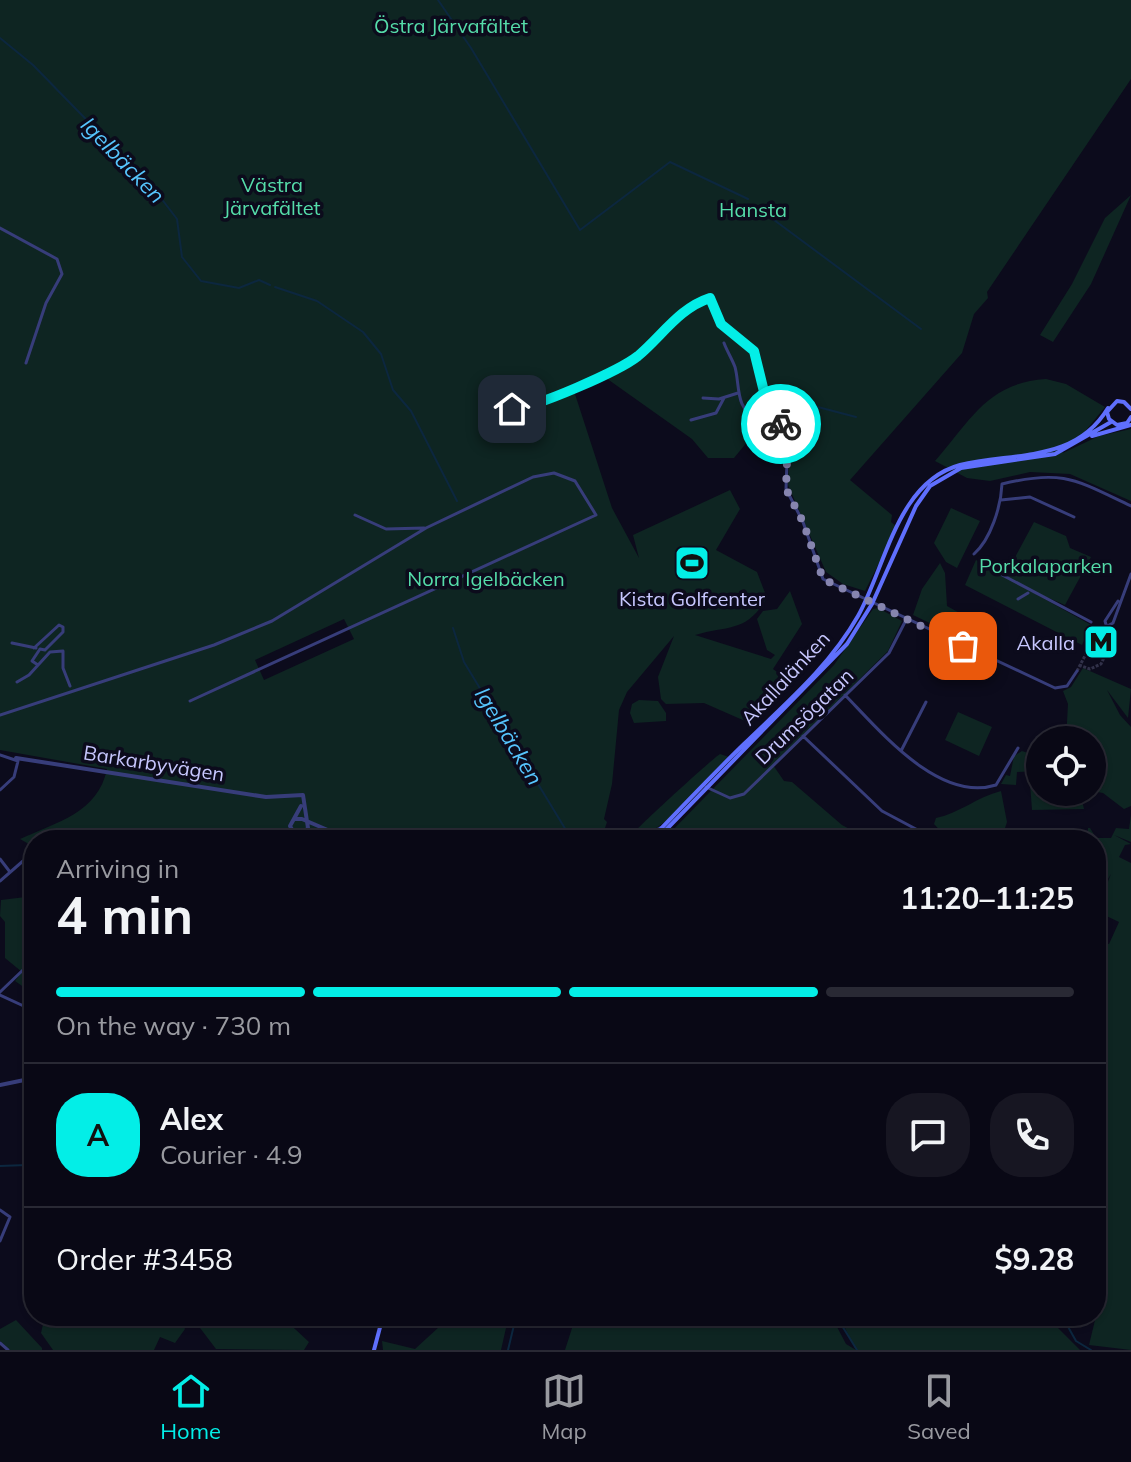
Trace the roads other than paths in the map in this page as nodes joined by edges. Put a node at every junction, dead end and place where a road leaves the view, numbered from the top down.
1 (0, 228) edge
2 (724, 343) dead end
3 (26, 363) dead end
4 (738, 393) junction
5 (703, 398) dead end
6 (724, 398) junction
7 (1108, 408) junction
8 (512, 409) dead end
9 (1131, 409) edge
10 (771, 414) junction
11 (1131, 417) edge
12 (691, 420) dead end
13 (1111, 422) junction
14 (1124, 424) junction
15 (1131, 425) edge
16 (1090, 436) junction
17 (1001, 500) junction
18 (1131, 506) edge
19 (355, 515) dead end
20 (1074, 517) dead end
21 (426, 528) junction
22 (974, 554) dead end
23 (989, 568) dead end
24 (1131, 574) edge
25 (1029, 592) junction
26 (1018, 599) dead end
27 (866, 601) junction
28 (872, 604) junction
29 (906, 620) junction
30 (1091, 622) dead end
31 (1107, 627) junction
32 (1098, 631) tunnel mouth
33 (48, 634) junction
34 (1109, 635) tunnel mouth
35 (54, 641) junction
36 (12, 643) dead end
37 (297, 643) dead end
38 (34, 648) junction
39 (42, 649) junction
40 (50, 652) junction
41 (299, 652) junction
42 (38, 665) junction
43 (1077, 671) tunnel mouth
44 (17, 682) dead end
45 (70, 686) dead end
46 (845, 695) junction
47 (190, 701) dead end
48 (926, 702) dead end
49 (0, 715) edge
50 (803, 736) junction
51 (1018, 748) dead end
52 (901, 751) junction
53 (0, 755) edge
54 (16, 758) junction
55 (705, 786) junction
56 (0, 790) edge
57 (302, 804) junction
58 (294, 820) junction
59 (306, 822) junction
60 (663, 826) junction
61 (293, 830) edge
62 (307, 830) edge
63 (330, 830) edge
64 (656, 830) edge
65 (660, 830) edge
66 (663, 830) edge
67 (918, 830) edge
68 (0, 859) edge
69 (24, 861) edge
70 (10, 872) junction
71 (0, 881) edge
72 (23, 970) dead end
73 (0, 994) edge
74 (24, 1006) edge
75 (24, 1080) edge
76 (0, 1085) edge
77 (0, 1210) edge
78 (0, 1241) edge
79 (380, 1326) edge
80 (0, 1343) edge
81 (8, 1350) edge
82 (374, 1350) edge

1 - 3 street
2 - 4 street
4 - 6 street
4 - 10 street
5 - 6 street
6 - 12 street
7 - 9 main road
7 - 13 main road
7 - 27 main road, Akallalänken
8 - 10 street
10 - 27 street
11 - 14 main road
13 - 14 main road
13 - 16 main road, Akallalänken
14 - 15 main road
15 - 16 main road
16 - 28 main road, Akallalänken
17 - 18 street
17 - 20 street
17 - 22 street
19 - 21 street
21 - 41 street
21 - 49 street
23 - 25 street
24 - 31 street
25 - 26 street
25 - 30 street
27 - 28 street
27 - 55 main road, Akallalänken
28 - 29 street
28 - 55 main road, Akallalänken
29 - 43 street
29 - 46 street, Drumsögatan
31 - 32 street
31 - 34 street
33 - 35 street
33 - 35 street
33 - 38 street
35 - 39 street
36 - 38 street
37 - 41 street
38 - 39 street
39 - 40 street
39 - 42 street
40 - 42 street
40 - 45 street
41 - 47 street
42 - 44 street
46 - 50 street, Drumsögatan
46 - 52 street
48 - 52 street
50 - 55 street, Drumsögatan
50 - 67 street
51 - 52 street
53 - 54 street, Barkarbyvägen
54 - 56 street
54 - 57 street, Barkarbyvägen
55 - 60 main road, Akallalänken
55 - 66 main road, Akallalänken
57 - 58 street
57 - 59 street
58 - 59 street
58 - 61 street
59 - 62 street
59 - 63 street
60 - 64 street
60 - 65 main road, Akallalänken
68 - 70 street
69 - 70 street
70 - 71 street
72 - 73 street
73 - 74 street
75 - 76 street
77 - 78 street
79 - 82 main road
80 - 81 street

